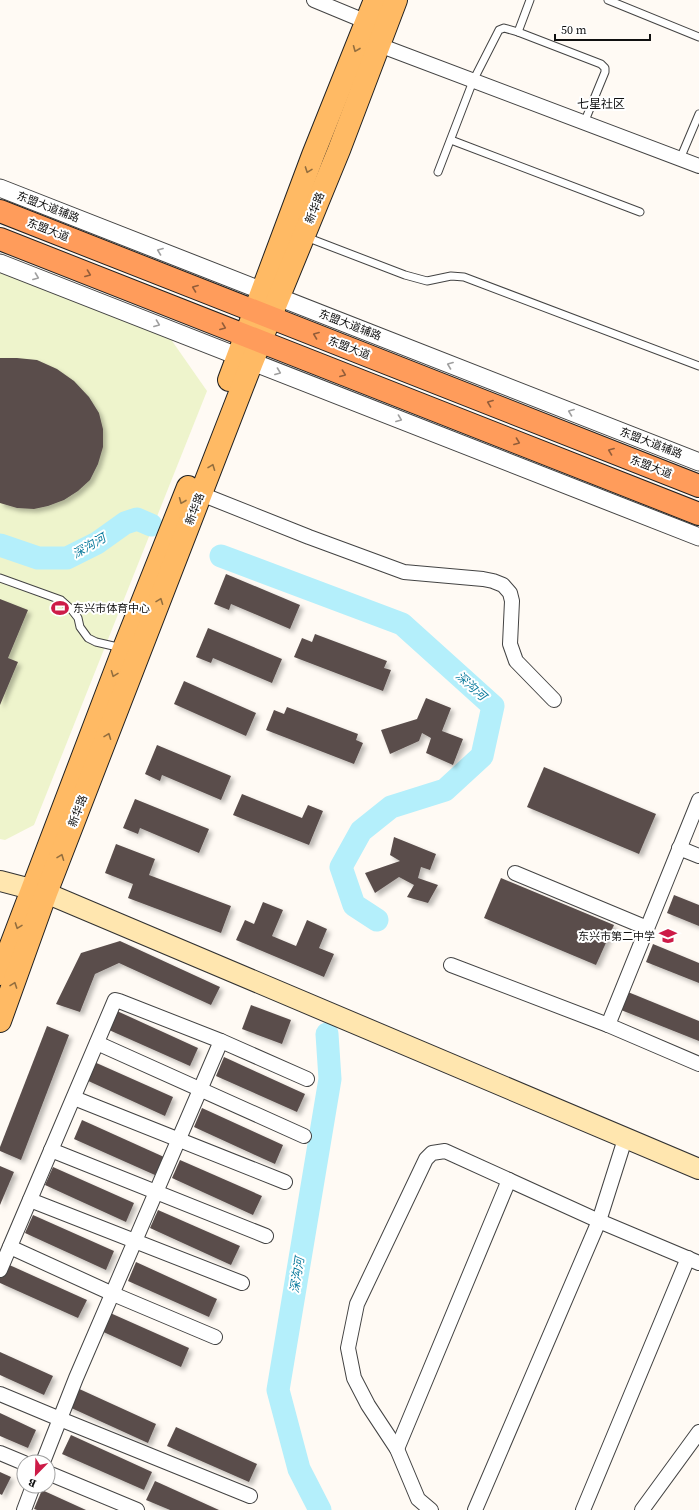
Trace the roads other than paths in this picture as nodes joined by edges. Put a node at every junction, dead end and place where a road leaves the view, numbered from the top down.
1 (314, 0) edge
2 (376, 0) edge
3 (396, 0) edge
4 (530, 0) edge
5 (608, 0) edge
6 (367, 22) junction
7 (518, 32) junction
8 (699, 37) edge
9 (379, 45) junction
10 (473, 81) junction
11 (699, 114) edge
12 (584, 123) junction
13 (451, 140) junction
14 (680, 159) junction
15 (699, 166) edge
16 (438, 172) dead end
17 (0, 188) edge
18 (0, 211) edge
19 (640, 212) dead end
20 (304, 236) junction
21 (0, 239) edge
22 (0, 263) edge
23 (271, 294) junction
24 (263, 314) junction
25 (253, 339) junction
26 (245, 359) junction
27 (699, 366) edge
28 (699, 462) edge
29 (699, 486) edge
30 (201, 494) junction
31 (699, 514) edge
32 (699, 537) edge
33 (0, 578) edge
34 (124, 648) junction
35 (554, 700) dead end
36 (699, 800) edge
37 (679, 848) junction
38 (699, 856) edge
39 (515, 873) dead end
40 (0, 881) edge
41 (39, 891) junction
42 (647, 928) junction
43 (451, 965) dead end
44 (0, 974) edge
45 (0, 1021) edge
46 (608, 1025) junction
47 (221, 1041) junction
48 (97, 1044) junction
49 (699, 1064) edge
50 (307, 1079) dead end
51 (201, 1090) junction
52 (74, 1098) junction
53 (304, 1136) dead end
54 (625, 1138) junction
55 (179, 1140) junction
56 (51, 1150) junction
57 (699, 1169) edge
58 (509, 1180) junction
59 (285, 1182) dead end
60 (157, 1191) junction
61 (30, 1200) junction
62 (598, 1221) junction
63 (266, 1236) dead end
64 (136, 1241) junction
65 (10, 1247) junction
66 (693, 1260) edge
67 (0, 1270) edge
68 (242, 1283) dead end
69 (113, 1294) junction
70 (215, 1337) dead end
71 (0, 1394) edge
72 (60, 1419) junction
73 (699, 1432) edge
74 (397, 1449) junction
75 (0, 1453) edge
76 (46, 1454) edge
77 (16, 1460) edge
78 (56, 1476) edge
79 (30, 1494) edge
80 (250, 1496) dead end
81 (24, 1510) edge
82 (138, 1510) edge
83 (431, 1510) edge
84 (475, 1510) edge
85 (583, 1510) edge
86 (642, 1510) edge

1 - 6 street
2 - 6 main road, 新华路
3 - 9 main road, 新华路
4 - 7 lane
5 - 8 lane
6 -> 23 main road, 新华路
7 - 10 lane
7 - 12 lane
9 - 10 street
9 - 20 main road, 新华路
10 - 12 street
10 - 13 lane
11 - 14 lane
12 - 14 street
13 - 16 lane
13 - 19 lane
14 - 15 street
23 -> 17 street, 东盟大道辅路
24 -> 18 highway, 东盟大道
20 - 23 main road, 新华路
20 - 27 lane
21 -> 25 highway
22 -> 26 street
23 - 24 main road, 新华路
28 -> 23 street, 东盟大道辅路
24 - 25 main road, 新华路
29 -> 24 highway, 东盟大道
25 - 26 main road, 新华路
25 -> 31 highway
30 -> 26 main road, 新华路
26 -> 32 street
26 -> 34 main road, 新华路
30 - 35 street
41 -> 30 main road, 新华路
33 - 34 lane
34 -> 41 main road, 新华路
36 - 37 street
37 - 38 street
37 - 42 street
39 - 42 street
40 - 41 main road
41 -> 44 main road, 新华路
45 -> 41 main road, 新华路
41 - 54 main road
42 - 46 street
43 - 46 street
46 - 49 street
47 - 48 street
47 - 50 street
47 - 51 street
48 - 51 street
48 - 52 street
51 - 53 street
51 - 55 street
52 - 55 street
52 - 56 street
54 - 57 main road
54 - 62 street
55 - 59 street
55 - 60 street
56 - 60 street
56 - 61 street
58 - 62 street
58 - 74 street
58 - 74 street
60 - 63 street
60 - 64 street
61 - 64 street
61 - 65 street
62 - 66 street
62 - 84 street
64 - 68 street
64 - 69 street
65 - 67 street
65 - 69 street
66 - 85 street
69 - 70 street
69 - 72 street
71 - 72 street
72 - 76 street
72 - 80 street
73 - 86 street
74 - 83 street
75 - 77 street
78 - 82 street
79 - 81 street

